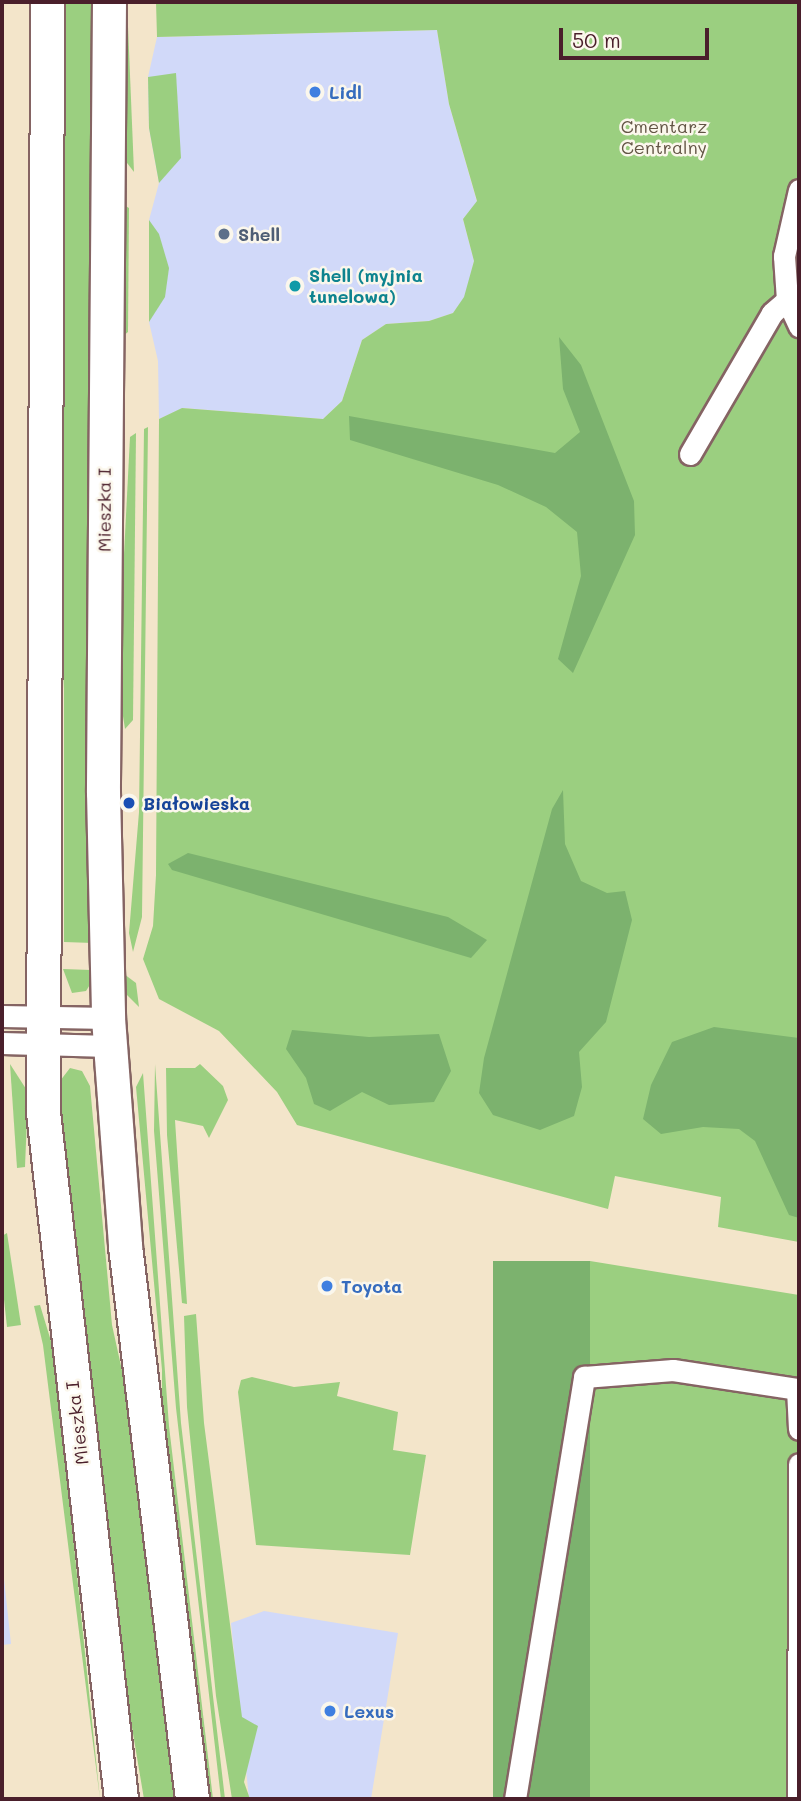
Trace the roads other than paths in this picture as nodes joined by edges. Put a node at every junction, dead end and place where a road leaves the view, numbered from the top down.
1 (47, 2) edge
2 (109, 2) edge
3 (799, 190) edge
4 (787, 300) junction
5 (799, 326) edge
6 (691, 454) dead end
7 (2, 1016) edge
8 (41, 1031) junction
9 (109, 1032) junction
10 (2, 1043) edge
11 (799, 1429) edge
12 (799, 1464) edge
13 (121, 1799) edge
14 (192, 1799) edge
15 (515, 1799) edge
16 (798, 1799) edge

1 - 8 main road, Mieszka I
2 - 9 main road, Mieszka I
3 - 4 street
4 - 5 street
4 - 6 street
7 - 8 street
8 - 9 street
8 - 9 street
8 - 10 street
8 - 13 main road, Mieszka I
9 - 14 main road, Mieszka I
11 - 15 street
12 - 16 street

